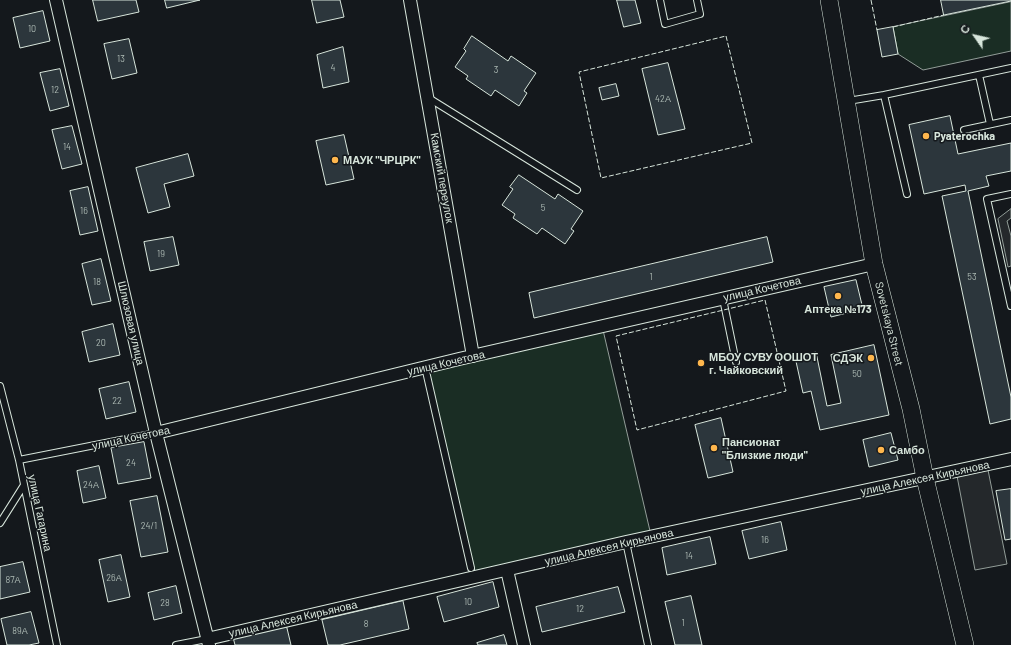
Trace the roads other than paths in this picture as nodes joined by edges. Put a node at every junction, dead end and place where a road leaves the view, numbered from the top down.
1 (56, 0) edge
2 (410, 0) edge
3 (660, 0) edge
4 (697, 0) edge
5 (829, 0) edge
6 (1011, 68) edge
7 (979, 75) junction
8 (884, 95) junction
9 (427, 97) junction
10 (846, 102) junction
11 (1011, 120) edge
12 (990, 124) junction
13 (964, 130) dead end
14 (577, 190) dead end
15 (907, 194) dead end
16 (1011, 194) edge
17 (874, 264) junction
18 (722, 299) junction
19 (1011, 306) edge
20 (473, 356) junction
21 (736, 362) dead end
22 (425, 368) junction
23 (0, 386) edge
24 (156, 433) junction
25 (1011, 459) edge
26 (18, 460) junction
27 (924, 478) junction
28 (24, 485) junction
29 (0, 523) edge
30 (626, 542) junction
31 (471, 568) dead end
32 (507, 570) junction
33 (208, 642) edge
34 (57, 645) edge
35 (176, 645) edge
36 (524, 645) edge
37 (648, 645) edge
38 (965, 645) edge

1 - 24 street, Шлюзовая улица
2 - 9 street, Камский переулок
3 - 4 lane
5 - 10 main road, Sovetskaya Street
6 - 7 lane
7 - 8 lane
7 - 12 lane
8 - 10 lane
8 - 15 lane
9 - 14 lane
9 - 20 street, Камский переулок
10 - 17 main road, Sovetskaya Street
11 - 12 lane
12 - 13 lane
16 - 19 lane
17 - 18 street, улица Кочетова
17 - 27 main road, Sovetskaya Street
18 - 20 street, улица Кочетова
18 - 21 lane
20 - 22 street, улица Кочетова
22 - 24 street, улица Кочетова
22 - 31 lane
23 - 26 lane, улица Гагарина
24 - 26 lane, улица Кочетова
24 - 33 street, Шлюзовая улица
25 - 27 street, улица Алексея Кирьянова
26 - 28 lane, улица Гагарина
27 - 30 street, улица Алексея Кирьянова
27 - 38 main road, Sovetskaya Street
28 - 29 lane
28 - 34 lane, улица Гагарина
30 - 32 street, улица Алексея Кирьянова
30 - 37 lane
32 - 33 street, улица Алексея Кирьянова
32 - 36 street
33 - 35 lane

